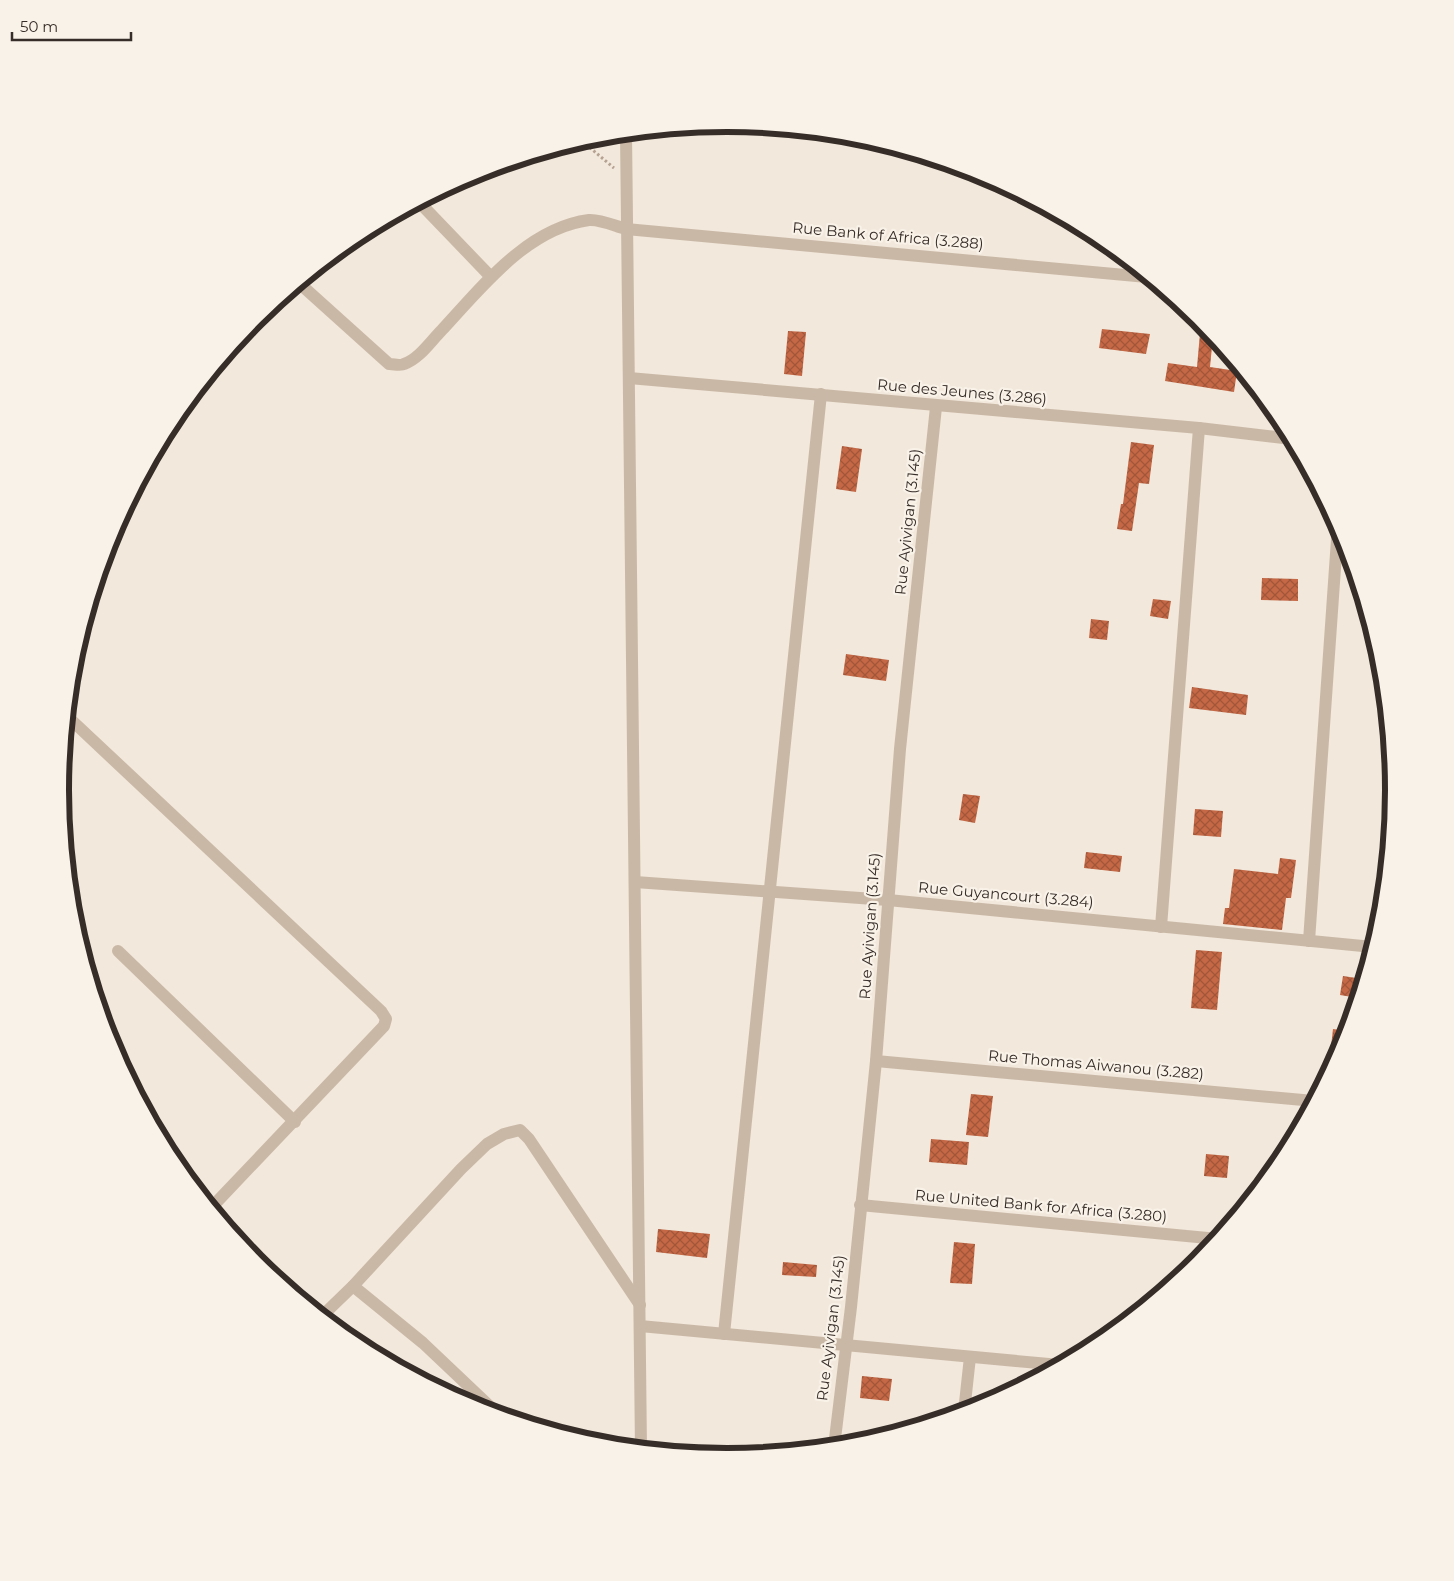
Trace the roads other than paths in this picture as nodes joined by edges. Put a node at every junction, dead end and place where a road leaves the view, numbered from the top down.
1 (626, 140) edge
2 (423, 207) edge
3 (626, 229) junction
4 (1138, 276) edge
5 (491, 277) junction
6 (304, 287) edge
7 (629, 378) junction
8 (821, 394) junction
9 (936, 407) junction
10 (1198, 428) junction
11 (1282, 438) edge
12 (1337, 544) edge
13 (72, 721) edge
14 (635, 882) junction
15 (770, 892) junction
16 (888, 900) junction
17 (1160, 927) junction
18 (1309, 941) junction
19 (1366, 946) edge
20 (118, 951) dead end
21 (876, 1061) junction
22 (1307, 1100) edge
23 (295, 1122) junction
24 (215, 1204) edge
25 (860, 1206) junction
26 (1210, 1237) edge
27 (353, 1286) junction
28 (640, 1305) junction
29 (326, 1313) edge
30 (640, 1326) junction
31 (724, 1334) junction
32 (845, 1345) junction
33 (970, 1357) junction
34 (1050, 1364) edge
35 (487, 1403) edge
36 (965, 1404) edge
37 (835, 1439) edge
38 (641, 1443) edge

1 - 3 street
2 - 5 street
3 - 4 street, Rue Bank of Africa (3.288)
3 - 5 street, Rue Bank of Africa (3.288)
3 - 7 street
5 - 6 street, Rue Bank of Africa (3.288)
7 - 8 street, Rue des Jeunes (3.286)
7 - 14 street
8 - 9 street, Rue des Jeunes (3.286)
8 - 15 street
9 - 10 street, Rue des Jeunes (3.286)
9 - 16 street, Rue Ayivigan (3.145)
10 - 11 street, Rue des Jeunes (3.286)
10 - 17 street
12 - 18 street
13 - 23 street
14 - 15 street, Rue Guyancourt (3.284)
14 - 28 street
15 - 16 street, Rue Guyancourt (3.284)
15 - 31 street
16 - 17 street, Rue Guyancourt (3.284)
16 - 21 street, Rue Ayivigan (3.145)
17 - 18 street, Rue Guyancourt (3.284)
18 - 19 street, Rue Guyancourt (3.284)
20 - 23 street
21 - 22 street, Rue Thomas Aiwanou (3.282)
21 - 25 street, Rue Ayivigan (3.145)
23 - 24 street
25 - 26 street, Rue United Bank for Africa (3.280)
25 - 32 street, Rue Ayivigan (3.145)
27 - 28 street
27 - 29 street
27 - 35 street
28 - 30 street
30 - 31 street
30 - 38 street
31 - 32 street
32 - 33 street
32 - 37 street, Rue Ayivigan (3.145)
33 - 34 street
33 - 36 street

